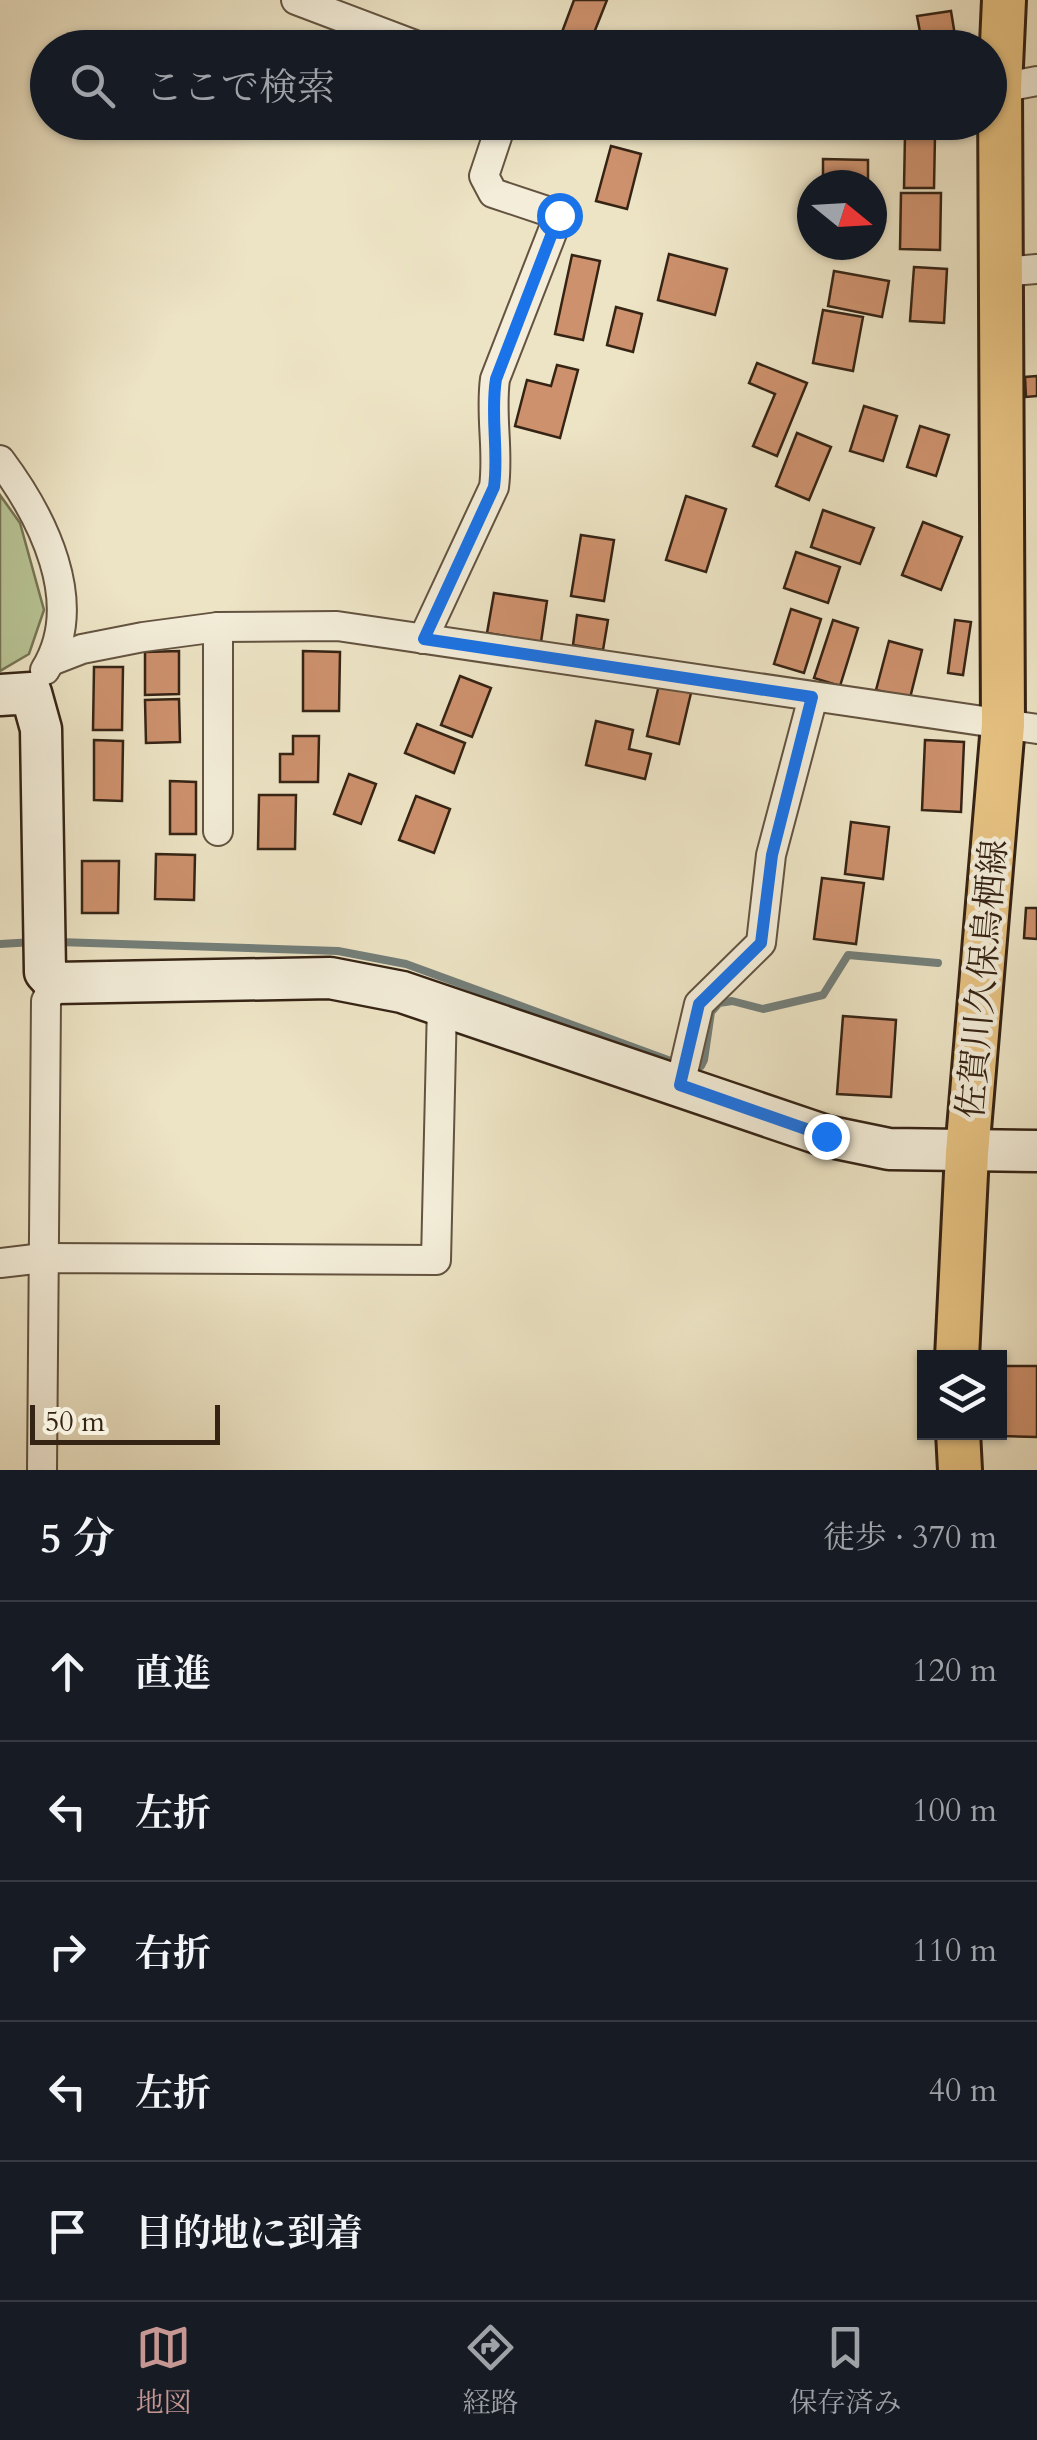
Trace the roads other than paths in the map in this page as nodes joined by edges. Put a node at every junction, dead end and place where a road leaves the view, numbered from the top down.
1 (296, 0) edge
2 (1004, 0) edge
3 (375, 30) edge
4 (1006, 30) edge
5 (1007, 52) edge
6 (1009, 86) edge
7 (496, 140) edge
8 (1019, 270) edge
9 (0, 460) edge
10 (218, 627) junction
11 (424, 639) junction
12 (27, 683) edge
13 (812, 697) junction
14 (1020, 727) edge
15 (218, 831) dead end
16 (48, 956) junction
17 (442, 1005) junction
18 (683, 1071) junction
19 (1037, 1151) edge
20 (967, 1152) junction
21 (43, 1258) junction
22 (0, 1263) edge
23 (957, 1350) edge
24 (958, 1440) edge
25 (42, 1470) edge
26 (960, 1470) edge

1 - 3 street
2 - 4 main road, 佐賀川久保鳥栖線
5 - 6 main road, 佐賀川久保鳥栖線
6 - 8 main road, 佐賀川久保鳥栖線
7 - 11 street
8 - 14 main road, 佐賀川久保鳥栖線
9 - 12 street
10 - 11 street
10 - 12 street
10 - 15 street
11 - 13 street
12 - 16 street
13 - 14 street
13 - 18 street
14 - 20 main road, 佐賀川久保鳥栖線
16 - 17 street
16 - 21 street
17 - 18 street
17 - 21 street
18 - 20 street
19 - 20 street
20 - 23 main road, 佐賀川久保鳥栖線
21 - 22 street
21 - 25 street
24 - 26 main road

